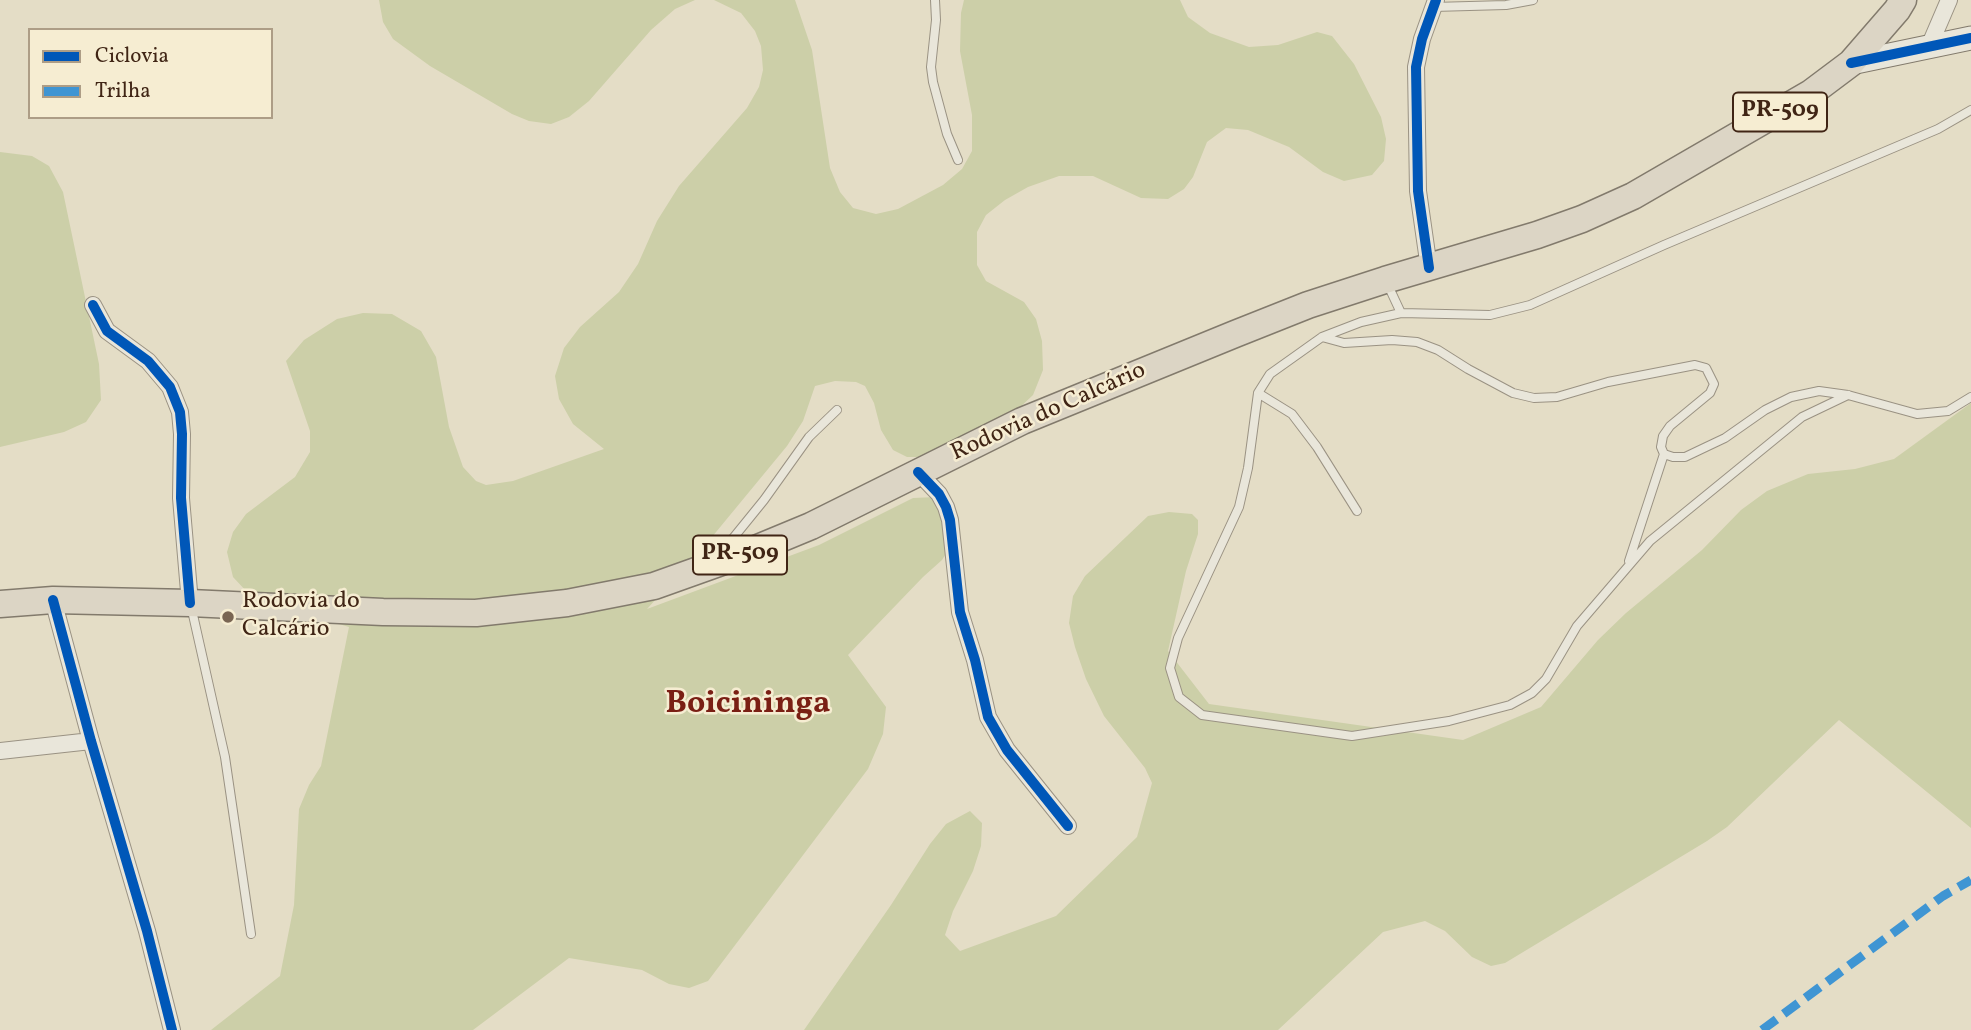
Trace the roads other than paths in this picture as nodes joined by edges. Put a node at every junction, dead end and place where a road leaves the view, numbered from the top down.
1 (935, 0) edge
2 (1533, 0) edge
3 (1903, 0) edge
4 (1949, 0) edge
5 (1434, 3) edge
6 (1971, 38) edge
7 (1927, 49) junction
8 (1851, 63) junction
9 (1971, 110) edge
10 (958, 160) dead end
11 (1429, 268) junction
12 (1385, 280) junction
13 (93, 305) dead end
14 (1401, 313) junction
15 (1322, 337) junction
16 (1258, 393) junction
17 (1848, 396) junction
18 (1971, 397) edge
19 (838, 410) dead end
20 (1664, 454) junction
21 (918, 472) junction
22 (1357, 511) dead end
23 (1629, 563) junction
24 (709, 566) junction
25 (53, 600) junction
26 (190, 603) junction
27 (0, 604) edge
28 (91, 741) junction
29 (0, 751) edge
30 (1068, 826) dead end
31 (251, 934) dead end
32 (172, 1030) edge

1 - 10 lane
2 - 5 lane
3 - 8 main road, Rodovia do Calcário / PR-509
4 - 7 street
5 - 11 street
6 - 7 street
7 - 8 street
8 - 11 main road, Rodovia do Calcário / PR-509
9 - 14 lane
11 - 12 main road, Rodovia do Calcário / PR-509
12 - 14 lane
12 - 21 main road, Rodovia do Calcário / PR-509
13 - 26 street
14 - 15 lane
15 - 16 lane
15 - 20 lane
16 - 22 lane
16 - 23 lane
17 - 18 lane
17 - 20 lane
17 - 23 lane
19 - 24 lane
20 - 23 lane
21 - 24 main road, Rodovia do Calcário / PR-509
21 - 30 street
24 - 26 main road, Rodovia do Calcário / PR-509
25 - 26 main road, Rodovia do Calcário / PR-509
25 - 27 main road, Rodovia do Calcário / PR-509
25 - 28 street
26 - 31 lane
28 - 29 street
28 - 32 street

